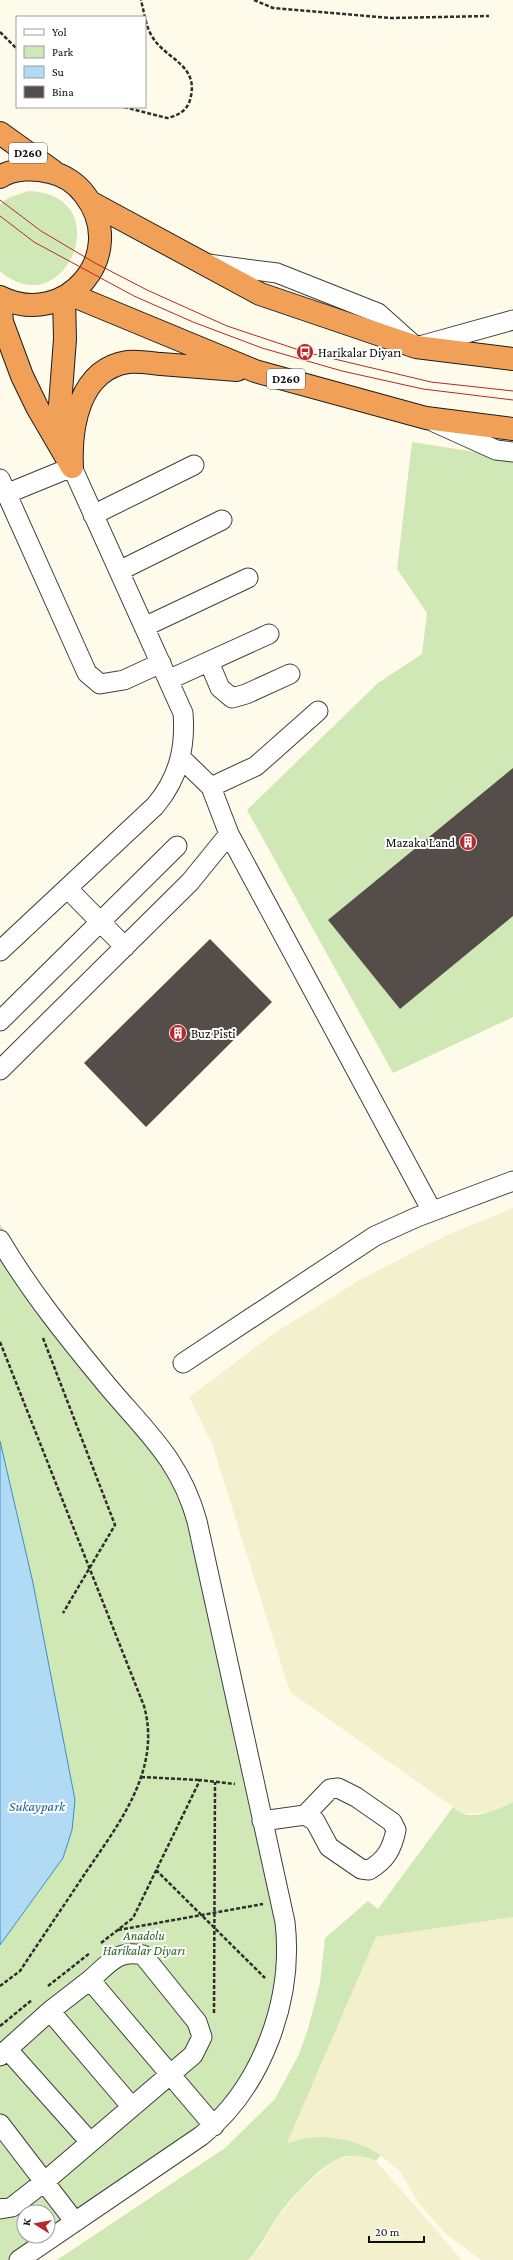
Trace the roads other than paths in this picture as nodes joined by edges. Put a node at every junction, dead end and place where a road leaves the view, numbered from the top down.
1 (0, 133) edge
2 (56, 173) junction
3 (0, 178) edge
4 (90, 202) junction
5 (67, 296) junction
6 (0, 298) edge
7 (513, 320) edge
8 (416, 347) junction
9 (513, 359) edge
10 (256, 371) junction
11 (426, 418) junction
12 (513, 429) edge
13 (513, 452) edge
14 (194, 465) dead end
15 (72, 467) junction
16 (3, 487) edge
17 (93, 515) junction
18 (222, 520) dead end
19 (119, 571) junction
20 (248, 578) dead end
21 (144, 627) junction
22 (269, 634) dead end
23 (209, 662) junction
24 (164, 672) junction
25 (290, 674) dead end
26 (318, 711) dead end
27 (181, 758) junction
28 (211, 787) junction
29 (229, 834) junction
30 (177, 846) dead end
31 (67, 888) junction
32 (99, 921) junction
33 (125, 947) junction
34 (0, 951) edge
35 (0, 1021) edge
36 (0, 1070) edge
37 (513, 1181) edge
38 (432, 1211) junction
39 (0, 1240) edge
40 (183, 1363) dead end
41 (305, 1815) junction
42 (262, 1821) junction
43 (90, 1980) junction
44 (50, 2011) junction
45 (4, 2053) edge
46 (168, 2074) junction
47 (131, 2106) junction
48 (0, 2124) edge
49 (214, 2126) junction
50 (90, 2142) junction
51 (44, 2182) junction
52 (0, 2209) edge
53 (75, 2222) junction
54 (19, 2260) edge

1 - 2 highway, D260
2 - 3 highway
2 - 4 highway
4 - 5 highway
4 - 8 highway
5 - 6 highway
5 - 10 highway, D260
5 - 15 highway
6 - 15 highway
7 - 8 street
8 - 9 highway
10 - 11 highway, D260
10 - 15 highway
11 - 12 highway, D260
11 - 13 street
14 - 17 street
15 - 16 street
15 - 17 street
16 - 24 street
17 - 19 street
18 - 19 street
19 - 21 street
20 - 21 street
21 - 24 street
22 - 23 street
23 - 24 street
23 - 25 street
24 - 27 street
26 - 28 street
27 - 28 street
27 - 31 street
28 - 29 street
29 - 33 street
29 - 38 street
30 - 32 street
31 - 32 street
31 - 34 street
32 - 33 street
32 - 35 street
33 - 36 street
37 - 38 street
38 - 40 street
39 - 42 street
41 - 41 street
41 - 42 street
42 - 49 street
43 - 44 street
43 - 46 street
43 - 46 street
44 - 45 street
44 - 47 street
45 - 50 street
46 - 47 street
46 - 49 street
47 - 50 street
48 - 51 street
49 - 53 street
50 - 51 street
51 - 52 street
51 - 53 street
53 - 54 street

